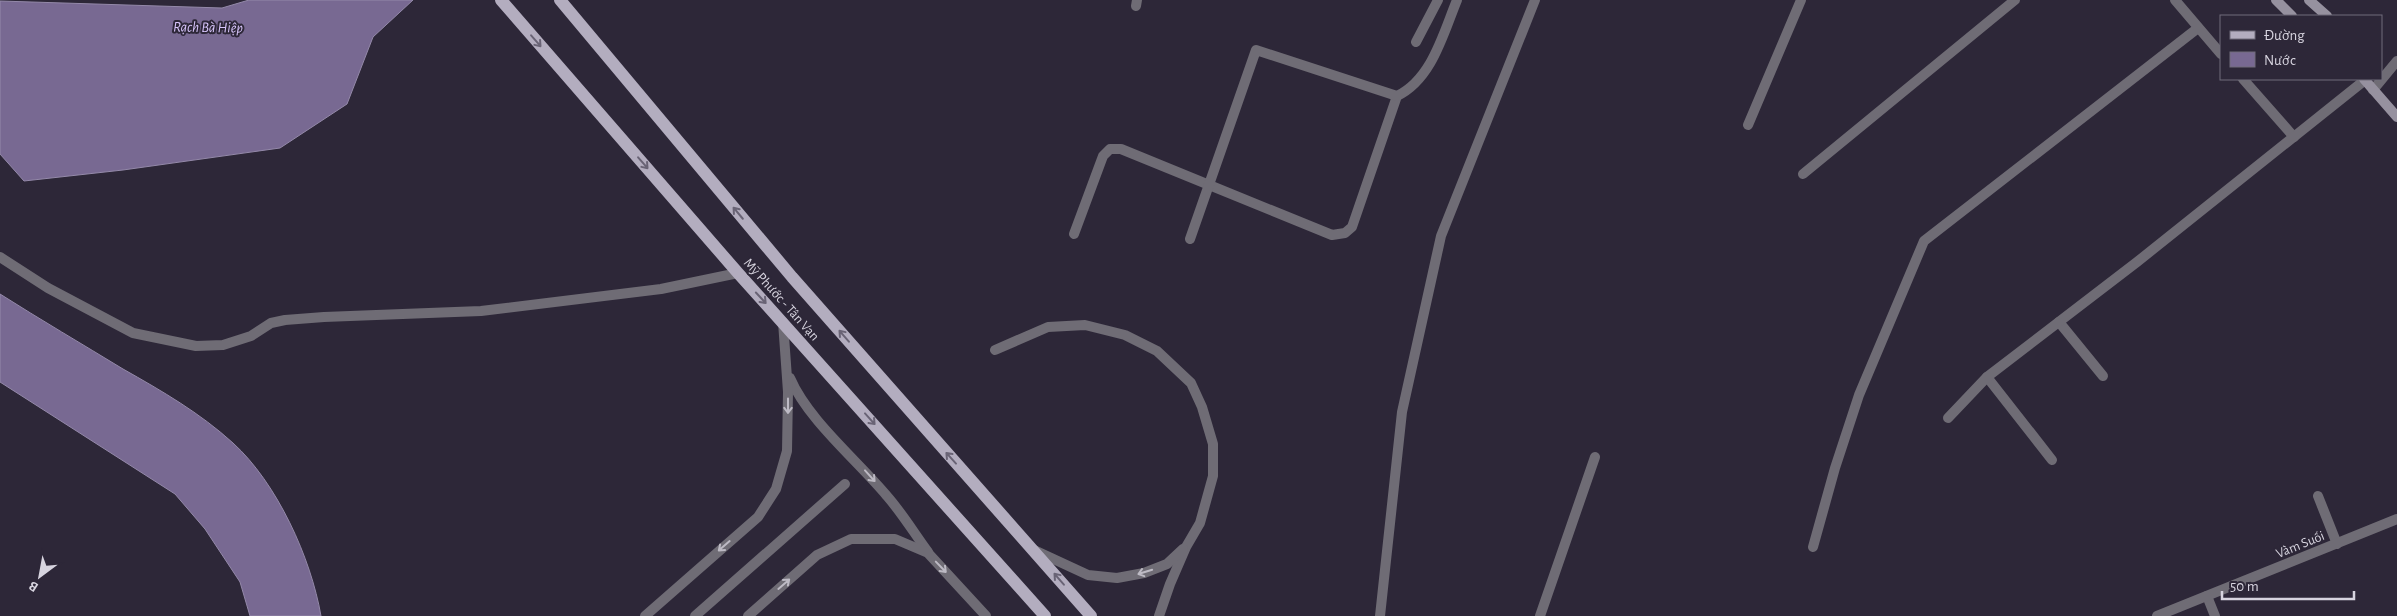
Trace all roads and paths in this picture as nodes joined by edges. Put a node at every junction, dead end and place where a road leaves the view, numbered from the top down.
1 (560, 0) edge
2 (1438, 0) edge
3 (1457, 0) edge
4 (1534, 0) edge
5 (1801, 0) edge
6 (2015, 0) edge
7 (2175, 0) edge
8 (2276, 0) edge
9 (2309, 0) edge
10 (502, 2) edge
11 (2291, 15) edge
12 (2325, 15) edge
13 (2198, 28) junction
14 (1416, 42) dead end
15 (2220, 53) edge
16 (2397, 61) edge
17 (2382, 79) edge
18 (2244, 80) edge
19 (2364, 80) edge
20 (2381, 80) edge
21 (2373, 90) junction
22 (1397, 96) junction
23 (2397, 117) edge
24 (1748, 125) dead end
25 (2294, 137) junction
26 (1803, 174) dead end
27 (1211, 184) junction
28 (1074, 234) dead end
29 (1190, 240) dead end
30 (0, 256) edge
31 (738, 273) junction
32 (783, 322) junction
33 (2059, 322) junction
34 (995, 350) dead end
35 (786, 370) junction
36 (2102, 376) dead end
37 (1987, 377) junction
38 (1948, 418) dead end
39 (1595, 457) dead end
40 (2052, 460) dead end
41 (845, 484) dead end
42 (2318, 496) dead end
43 (2397, 519) edge
44 (2337, 544) junction
45 (1812, 546) dead end
46 (1186, 547) junction
47 (1032, 549) junction
48 (928, 553) junction
49 (2207, 596) junction
50 (645, 616) edge
51 (695, 616) edge
52 (748, 616) edge
53 (986, 616) edge
54 (1045, 616) edge
55 (1091, 616) edge
56 (1159, 616) edge
57 (1380, 616) edge
58 (1540, 616) edge
59 (2157, 616) edge
60 (2215, 616) edge

47 -> 1 main road, Mỹ Phước - Tân Vạn
2 - 14 street
3 - 22 street
4 - 57 street
5 - 24 street
6 - 26 street
7 - 13 street
8 - 11 main road
9 - 12 main road
10 -> 31 main road, Mỹ Phước - Tân Vạn
13 - 15 street
13 - 45 street
16 - 17 street
18 - 25 street
19 - 21 main road
19 - 25 street
20 - 21 street
21 - 23 main road
22 - 27 street
22 - 27 street
25 - 33 street
27 - 28 street
27 - 29 street
30 - 31 street
31 -> 32 main road, Mỹ Phước - Tân Vạn
32 - 35 street
32 -> 54 main road, Mỹ Phước - Tân Vạn
33 - 36 street
33 - 37 street
34 - 46 street
35 -> 48 street
35 -> 50 street
37 - 38 street
37 - 40 street
39 - 58 street
41 - 51 street
42 - 44 street
43 - 44 street, Vàm Suối
44 - 49 street, Vàm Suối
46 -> 47 street
46 - 56 street
55 -> 47 main road, Mỹ Phước - Tân Vạn
52 -> 48 street
48 -> 53 street
49 - 59 street, Vàm Suối
49 - 60 street

